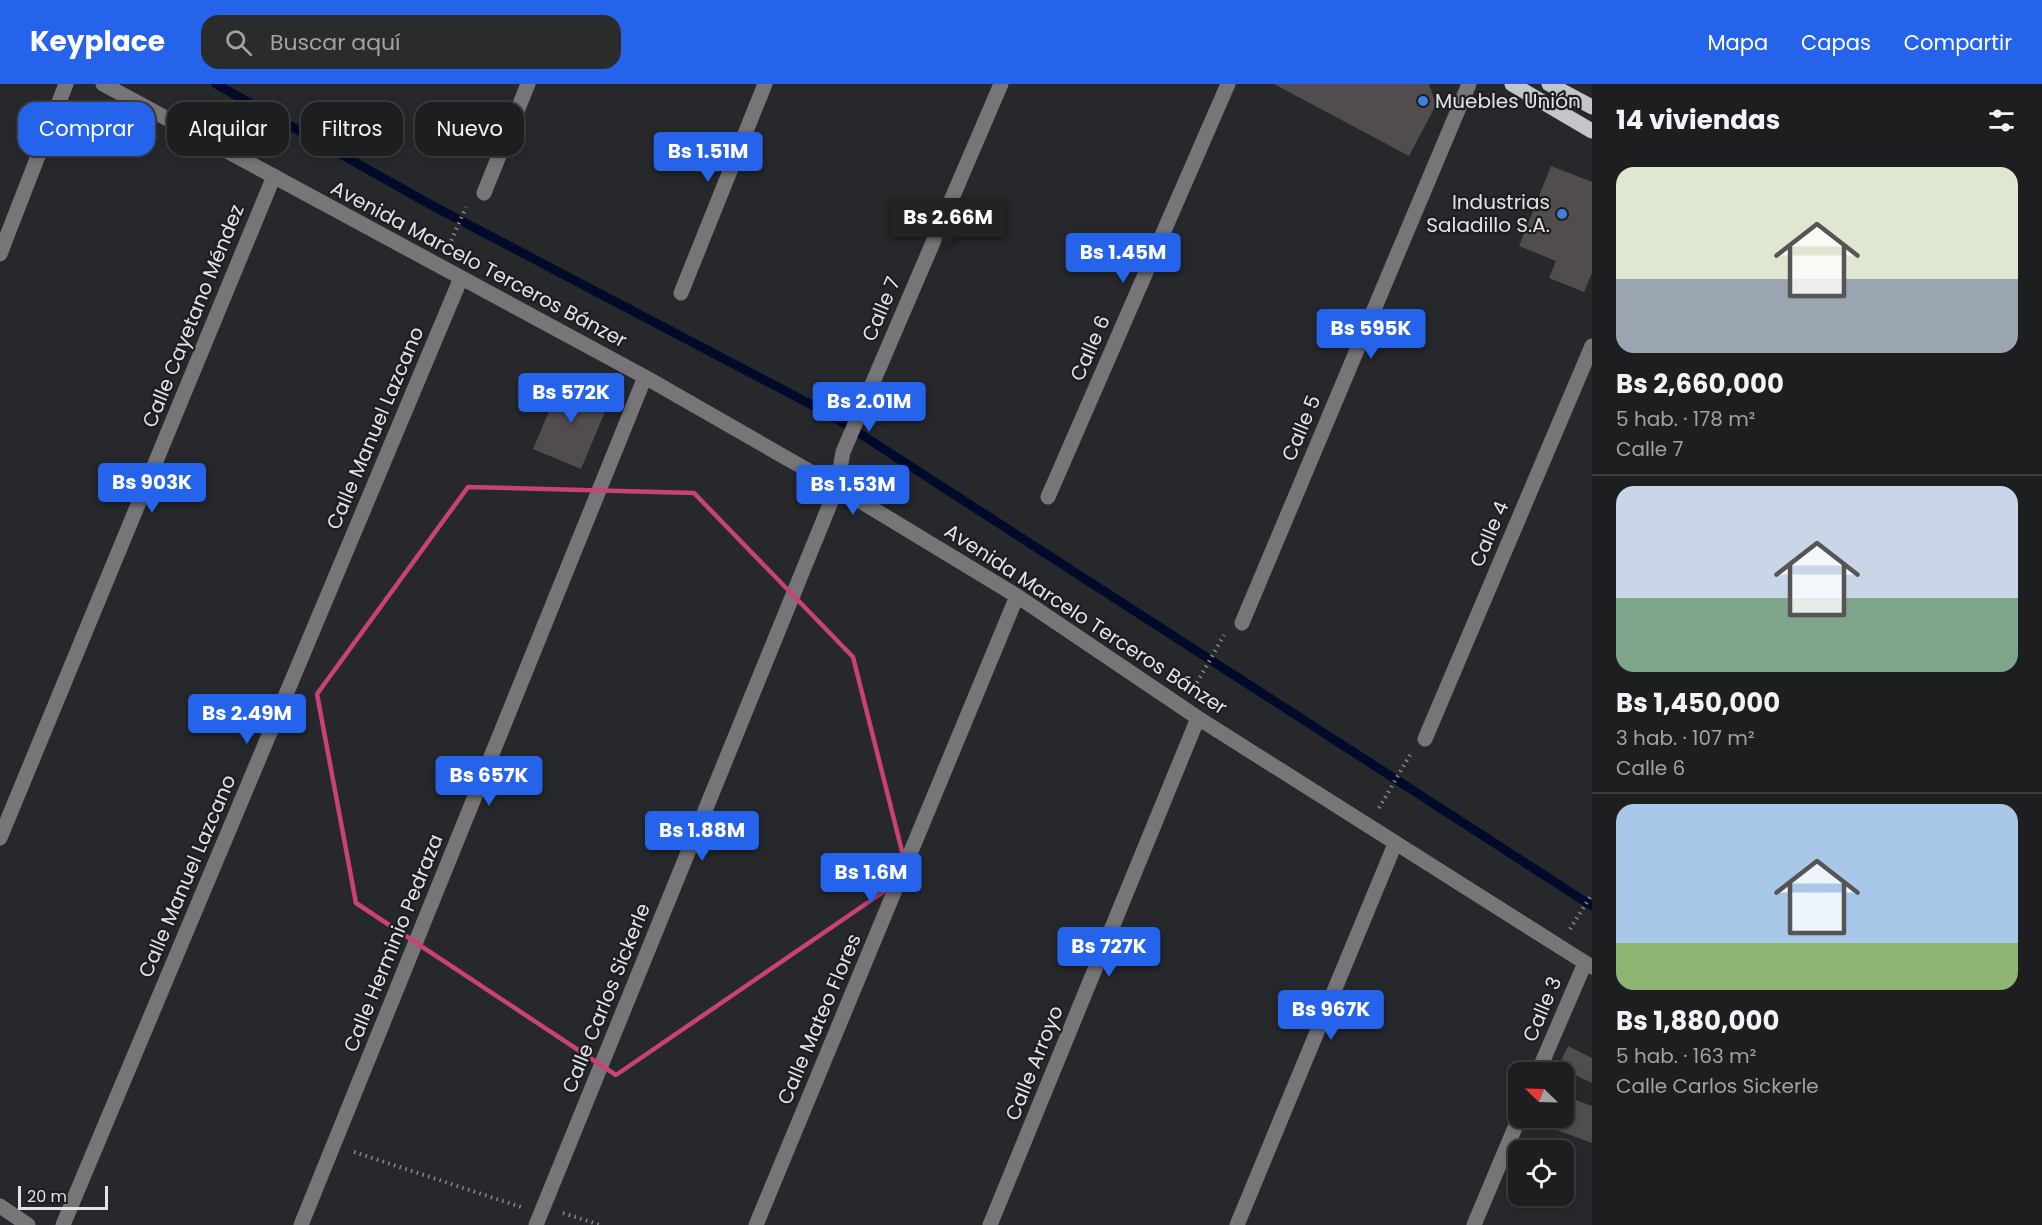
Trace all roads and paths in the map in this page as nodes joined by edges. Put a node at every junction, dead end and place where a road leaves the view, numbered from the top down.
1 (66, 84) edge
2 (103, 84) edge
3 (528, 84) edge
4 (765, 84) edge
5 (1001, 84) edge
6 (1228, 84) edge
7 (1469, 84) edge
8 (1512, 84) edge
9 (1549, 84) edge
10 (1592, 107) edge
11 (1592, 131) edge
12 (274, 176) junction
13 (477, 196) joint
14 (448, 249) dead end
15 (0, 254) edge
16 (462, 278) junction
17 (681, 293) dead end
18 (1592, 346) edge
19 (645, 377) junction
20 (837, 487) junction
21 (1048, 497) dead end
22 (1017, 596) junction
23 (1242, 623) dead end
24 (1222, 637) dead end
25 (1198, 682) dead end
26 (1198, 718) junction
27 (1425, 739) dead end
28 (1404, 762) dead end
29 (1383, 801) dead end
30 (0, 838) edge
31 (1395, 844) junction
32 (1592, 894) edge
33 (1569, 929) dead end
34 (1588, 965) edge
35 (1543, 1062) edge
36 (1516, 1128) edge
37 (334, 1145) junction
38 (0, 1206) edge
39 (538, 1220) edge
40 (28, 1225) edge
41 (63, 1225) edge
42 (301, 1225) edge
43 (600, 1225) edge
44 (756, 1225) edge
45 (990, 1225) edge
46 (1237, 1225) edge
47 (1474, 1225) edge

1 - 15 street
2 - 12 street, Avenida Marcelo Terceros Bánzer
3 - 13 street
4 - 17 street
5 - 20 street, Calle 7
6 - 21 street, Calle 6
7 - 23 street, Calle 5
8 - 11 main road
9 - 10 main road
12 - 16 street, Avenida Marcelo Terceros Bánzer
12 - 30 street, Calle Cayetano Méndez
13 - 14 path
16 - 19 street, Avenida Marcelo Terceros Bánzer
16 - 41 street, Calle Manuel Lazcano
18 - 27 street, Calle 4
19 - 20 street, Avenida Marcelo Terceros Bánzer
19 - 37 street, Calle Herminio Pedraza
20 - 22 street, Avenida Marcelo Terceros Bánzer
20 - 39 street, Calle Carlos Sickerle
22 - 26 street, Avenida Marcelo Terceros Bánzer
22 - 44 street, Calle Mateo Flores
24 - 25 path
26 - 31 street, Avenida Marcelo Terceros Bánzer
26 - 45 street, Calle Arroyo
28 - 29 path
31 - 34 street, Avenida Marcelo Terceros Bánzer
31 - 46 street
32 - 33 path
34 - 35 street, Calle 3
36 - 47 street
37 - 39 path
37 - 42 street, Calle Herminio Pedraza
38 - 40 street
39 - 43 path

